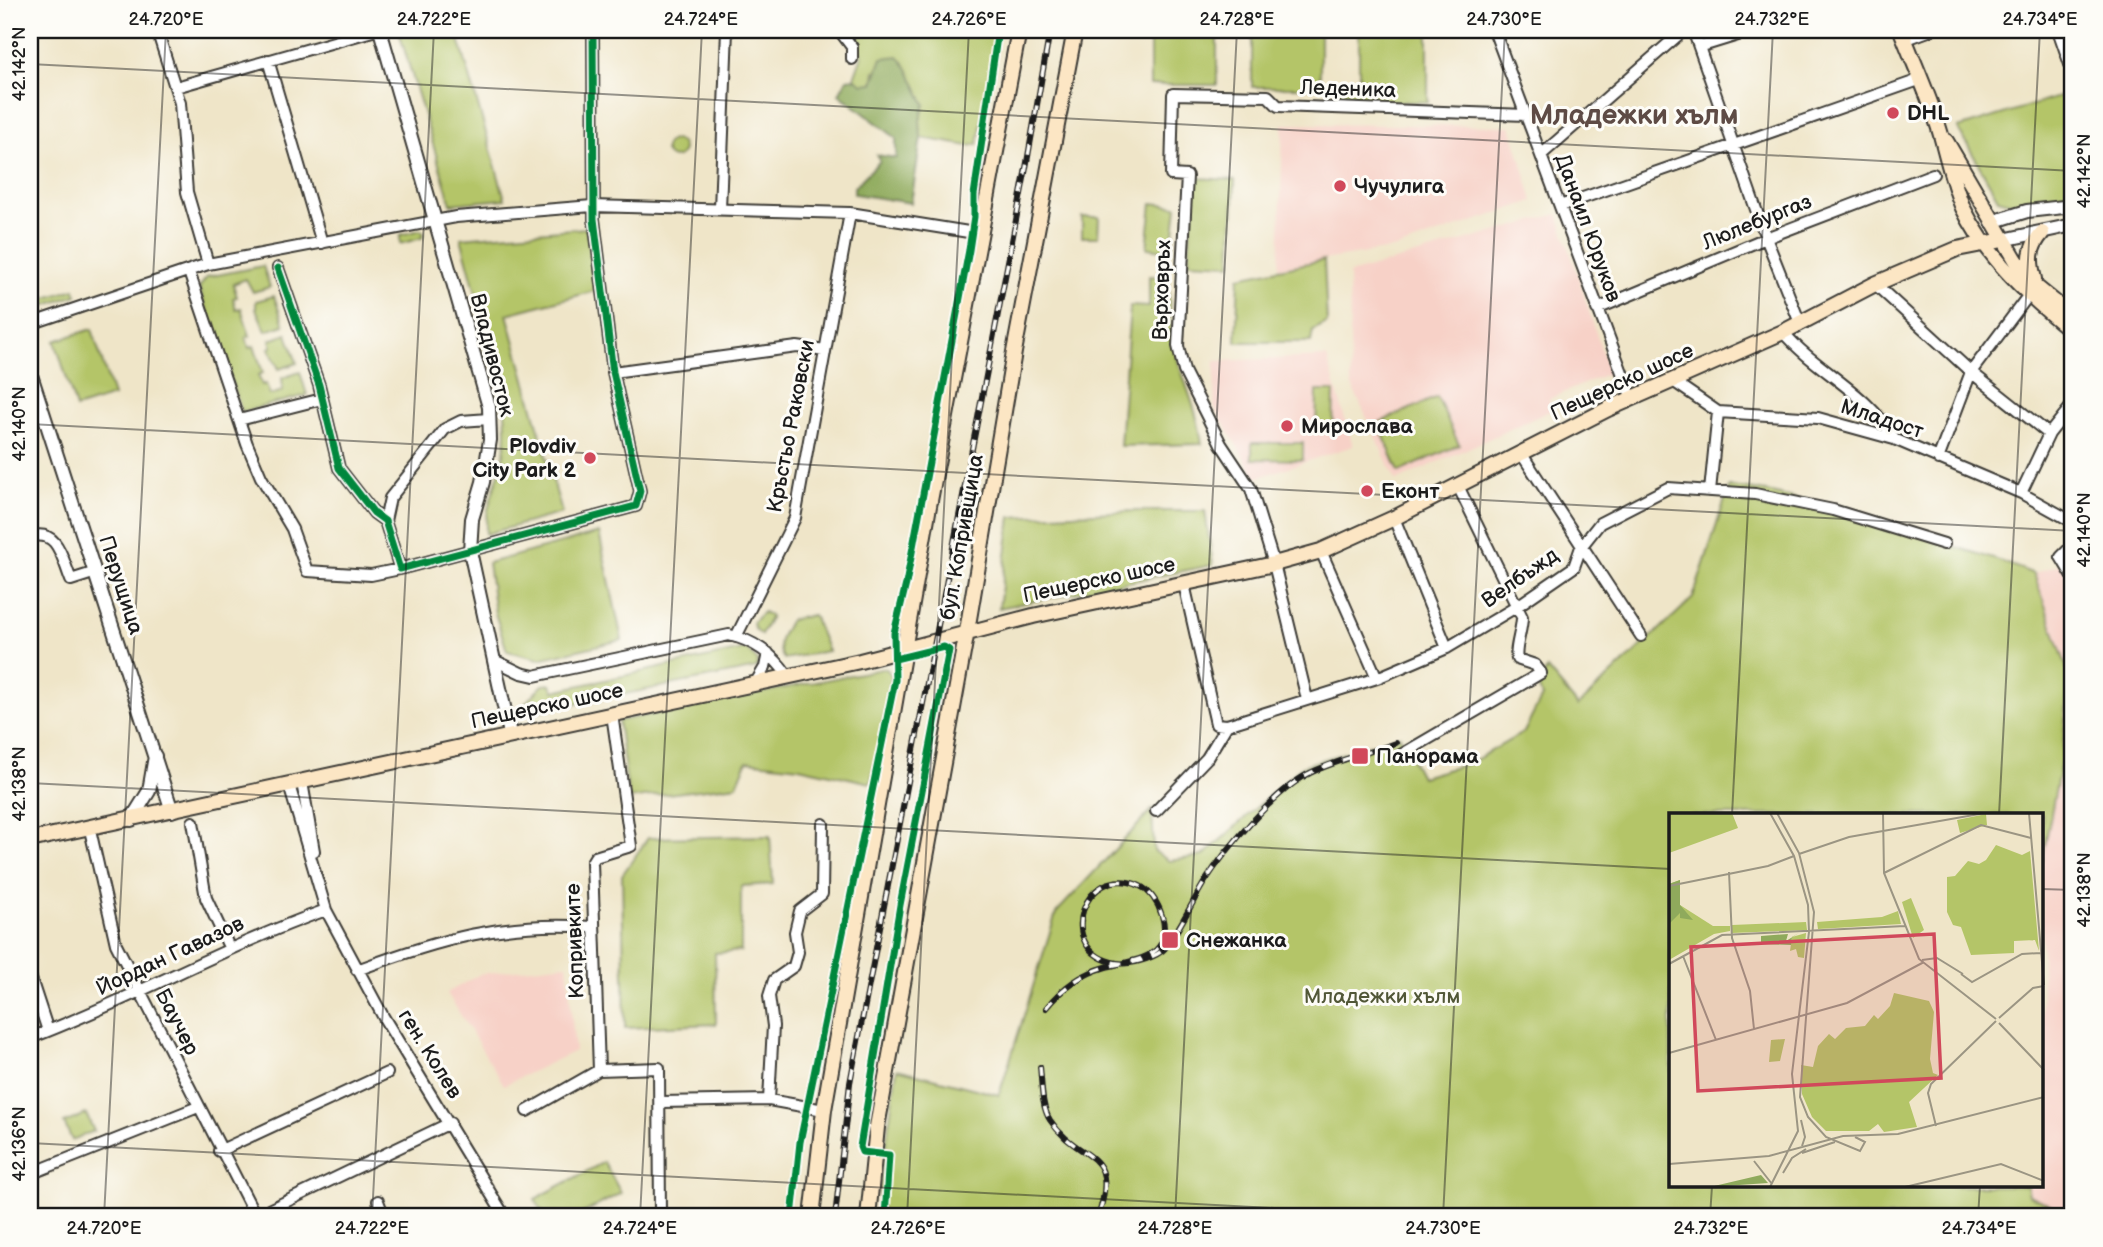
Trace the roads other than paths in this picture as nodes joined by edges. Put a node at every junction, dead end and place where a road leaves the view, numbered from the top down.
1 (157, 30) edge
2 (378, 30) edge
3 (593, 30) edge
4 (727, 30) edge
5 (839, 30) edge
6 (1019, 30) edge
7 (1076, 30) edge
8 (1494, 30) edge
9 (1500, 30) edge
10 (1684, 30) edge
11 (1693, 30) edge
12 (1754, 30) edge
13 (1931, 30) edge
14 (2058, 30) edge
15 (1902, 35) edge
16 (1699, 47) junction
17 (852, 59) dead end
18 (268, 60) junction
19 (2073, 74) edge
20 (1912, 83) junction
21 (176, 87) junction
22 (1172, 94) joint
23 (1525, 115) junction
24 (1941, 134) junction
25 (1732, 143) junction
26 (1541, 155) junction
27 (1933, 174) dead end
28 (2073, 205) edge
29 (592, 206) junction
30 (1560, 206) junction
31 (719, 209) junction
32 (850, 213) junction
33 (435, 221) junction
34 (1992, 222) junction
35 (2073, 225) edge
36 (2042, 233) junction
37 (981, 234) junction
38 (1981, 237) junction
39 (1766, 238) junction
40 (2003, 240) junction
41 (322, 243) junction
42 (208, 264) junction
43 (278, 268) dead end
44 (189, 272) junction
45 (1875, 284) junction
46 (2032, 291) junction
47 (1597, 309) junction
48 (2073, 317) edge
49 (1800, 323) junction
50 (30, 324) edge
51 (1783, 332) junction
52 (2073, 332) edge
53 (825, 351) junction
54 (30, 372) edge
55 (613, 372) junction
56 (1971, 372) junction
57 (1673, 381) junction
58 (322, 399) junction
59 (1632, 399) junction
60 (2073, 404) edge
61 (1718, 412) junction
62 (489, 419) junction
63 (239, 420) junction
64 (2049, 434) junction
65 (1894, 439) junction
66 (1521, 453) junction
67 (1938, 459) junction
68 (1458, 486) junction
69 (1710, 491) junction
70 (2021, 494) junction
71 (1394, 519) junction
72 (385, 521) junction
73 (2073, 522) edge
74 (30, 537) edge
75 (1944, 544) dead end
76 (2073, 545) edge
77 (1581, 547) junction
78 (470, 551) junction
79 (1321, 551) junction
80 (1274, 564) junction
81 (400, 569) junction
82 (96, 572) junction
83 (2073, 577) edge
84 (1184, 584) junction
85 (1516, 607) junction
86 (967, 631) junction
87 (1641, 636) dead end
88 (736, 637) junction
89 (1447, 648) junction
90 (906, 650) junction
91 (768, 653) junction
92 (494, 660) junction
93 (787, 675) junction
94 (1377, 678) junction
95 (756, 682) junction
96 (1307, 699) junction
97 (612, 713) junction
98 (1227, 725) junction
99 (510, 734) junction
100 (156, 752) junction
101 (1399, 756) dead end
102 (296, 783) junction
103 (172, 811) junction
104 (1156, 811) dead end
105 (131, 820) junction
106 (193, 822) dead end
107 (823, 824) dead end
108 (91, 834) dead end
109 (30, 841) edge
110 (326, 910) junction
111 (592, 927) junction
112 (229, 947) junction
113 (357, 970) junction
114 (30, 976) edge
115 (139, 990) junction
116 (48, 1031) junction
117 (30, 1038) edge
118 (599, 1070) junction
119 (387, 1073) dead end
120 (769, 1100) junction
121 (661, 1102) junction
122 (198, 1107) junction
123 (824, 1110) junction
124 (527, 1111) dead end
125 (450, 1123) junction
126 (219, 1151) junction
127 (30, 1174) edge
128 (378, 1201) dead end
129 (657, 1216) edge
130 (255, 1217) edge
131 (384, 1217) edge
132 (505, 1217) edge
133 (812, 1217) edge
134 (868, 1217) edge

1 - 21 street
2 - 18 street
2 - 33 street, Владивосток
3 - 29 street
4 - 31 street
5 - 17 street
6 - 37 main road, бул. Копривщица
7 - 86 main road, бул. Копривщица
8 - 9 street
8 - 23 street, Данаил Юруков
10 - 26 street
11 - 16 street
12 - 16 street
13 - 15 street
14 - 19 street
15 - 20 main road
16 - 25 street
18 - 21 street
18 - 41 street
20 - 24 main road
20 - 25 street
21 - 42 street
22 - 23 street, Леденика
22 - 80 street, Върховръх
23 - 26 street, Данаил Юруков
24 - 34 main road
24 - 38 main road
25 - 30 street
25 - 39 street
26 - 30 street, Данаил Юруков
27 - 39 street, Люлебургаз
28 - 34 street
29 - 31 street
29 - 33 street
29 - 55 street
30 - 47 street, Данаил Юруков
31 - 32 street
32 - 37 street
32 - 53 street, Кръстьо Раковски
33 - 41 street
33 - 62 street, Владивосток
34 - 38 main road
34 - 40 main road
35 - 36 street
36 - 40 street
36 - 46 main road
37 - 90 main road, бул. Копривщица
38 - 40 main road
38 - 45 main road, Пещерско шосе
38 - 46 main road
39 - 47 street, Люлебургаз
39 - 49 street
40 - 46 main road
41 - 42 street
42 - 44 street
43 - 58 street
44 - 50 street
44 - 63 street
45 - 49 main road, Пещерско шосе
45 - 56 street
46 - 48 main road
46 - 52 main road
46 - 56 street
47 - 59 street, Данаил Юруков
49 - 51 main road, Пещерско шосе
51 - 57 main road, Пещерско шосе
51 - 65 street
53 - 55 street
53 - 88 street, Кръстьо Раковски
54 - 82 street, Перущица
55 - 78 street
56 - 64 street
56 - 67 street
57 - 59 main road, Пещерско шосе
57 - 61 street
58 - 63 street
58 - 72 street
59 - 66 main road, Пещерско шосе
60 - 64 street
61 - 65 street, Младост
61 - 69 street
62 - 72 street
62 - 78 street, Владивосток
63 - 81 street
64 - 70 street
65 - 67 street, Младост
66 - 68 main road, Пещерско шосе
66 - 77 street
67 - 70 street, Младост
68 - 71 main road, Пещерско шосе
68 - 85 street
69 - 75 street, Велбъжд
69 - 77 street, Велбъжд
70 - 73 street, Младост
71 - 79 main road, Пещерско шосе
71 - 89 street
72 - 81 street
74 - 82 street
76 - 83 street
77 - 85 street, Велбъжд
77 - 87 street
78 - 81 street
78 - 92 street, Владивосток
79 - 80 main road, Пещерско шосе
79 - 94 street
80 - 84 main road, Пещерско шосе
80 - 96 street
82 - 100 street, Перущица
84 - 86 main road, Пещерско шосе
84 - 98 street
85 - 89 street, Велбъжд
85 - 101 street
86 - 90 main road, Пещерско шосе
86 - 134 main road, бул. Копривщица
88 - 91 street
88 - 92 street
89 - 94 street, Велбъжд
90 - 93 main road, Пещерско шосе
90 - 123 main road, бул. Копривщица
91 - 93 street
91 - 95 street
92 - 99 street, Владивосток
93 - 95 main road, Пещерско шосе
94 - 96 street, Велбъжд
95 - 97 main road, Пещерско шосе
96 - 98 street, Велбъжд
97 - 99 main road, Пещерско шосе
97 - 111 street, Копривките
98 - 104 street
99 - 102 main road, Пещерско шосе
100 - 103 street, Перущица
100 - 105 street
102 - 103 main road, Пещерско шосе
102 - 110 street, ген. Колев
103 - 105 main road, Пещерско шосе
105 - 109 main road, Пещерско шосе
106 - 112 street
107 - 120 street
108 - 115 street, Баучер
110 - 112 street, Йордан Гавазов
110 - 113 street, ген. Колев
111 - 113 street
111 - 118 street, Копривките
112 - 115 street, Йордан Гавазов
113 - 125 street, ген. Колев
114 - 116 street
115 - 116 street, Йордан Гавазов
115 - 122 street, Баучер
116 - 117 street, Йордан Гавазов
118 - 121 street
118 - 124 street
119 - 126 street
120 - 121 street
120 - 123 street
121 - 129 street
122 - 126 street, Баучер
122 - 127 street
123 - 133 main road, бул. Копривщица
125 - 130 street
125 - 132 street, ген. Колев
126 - 130 street, Баучер
128 - 131 street

